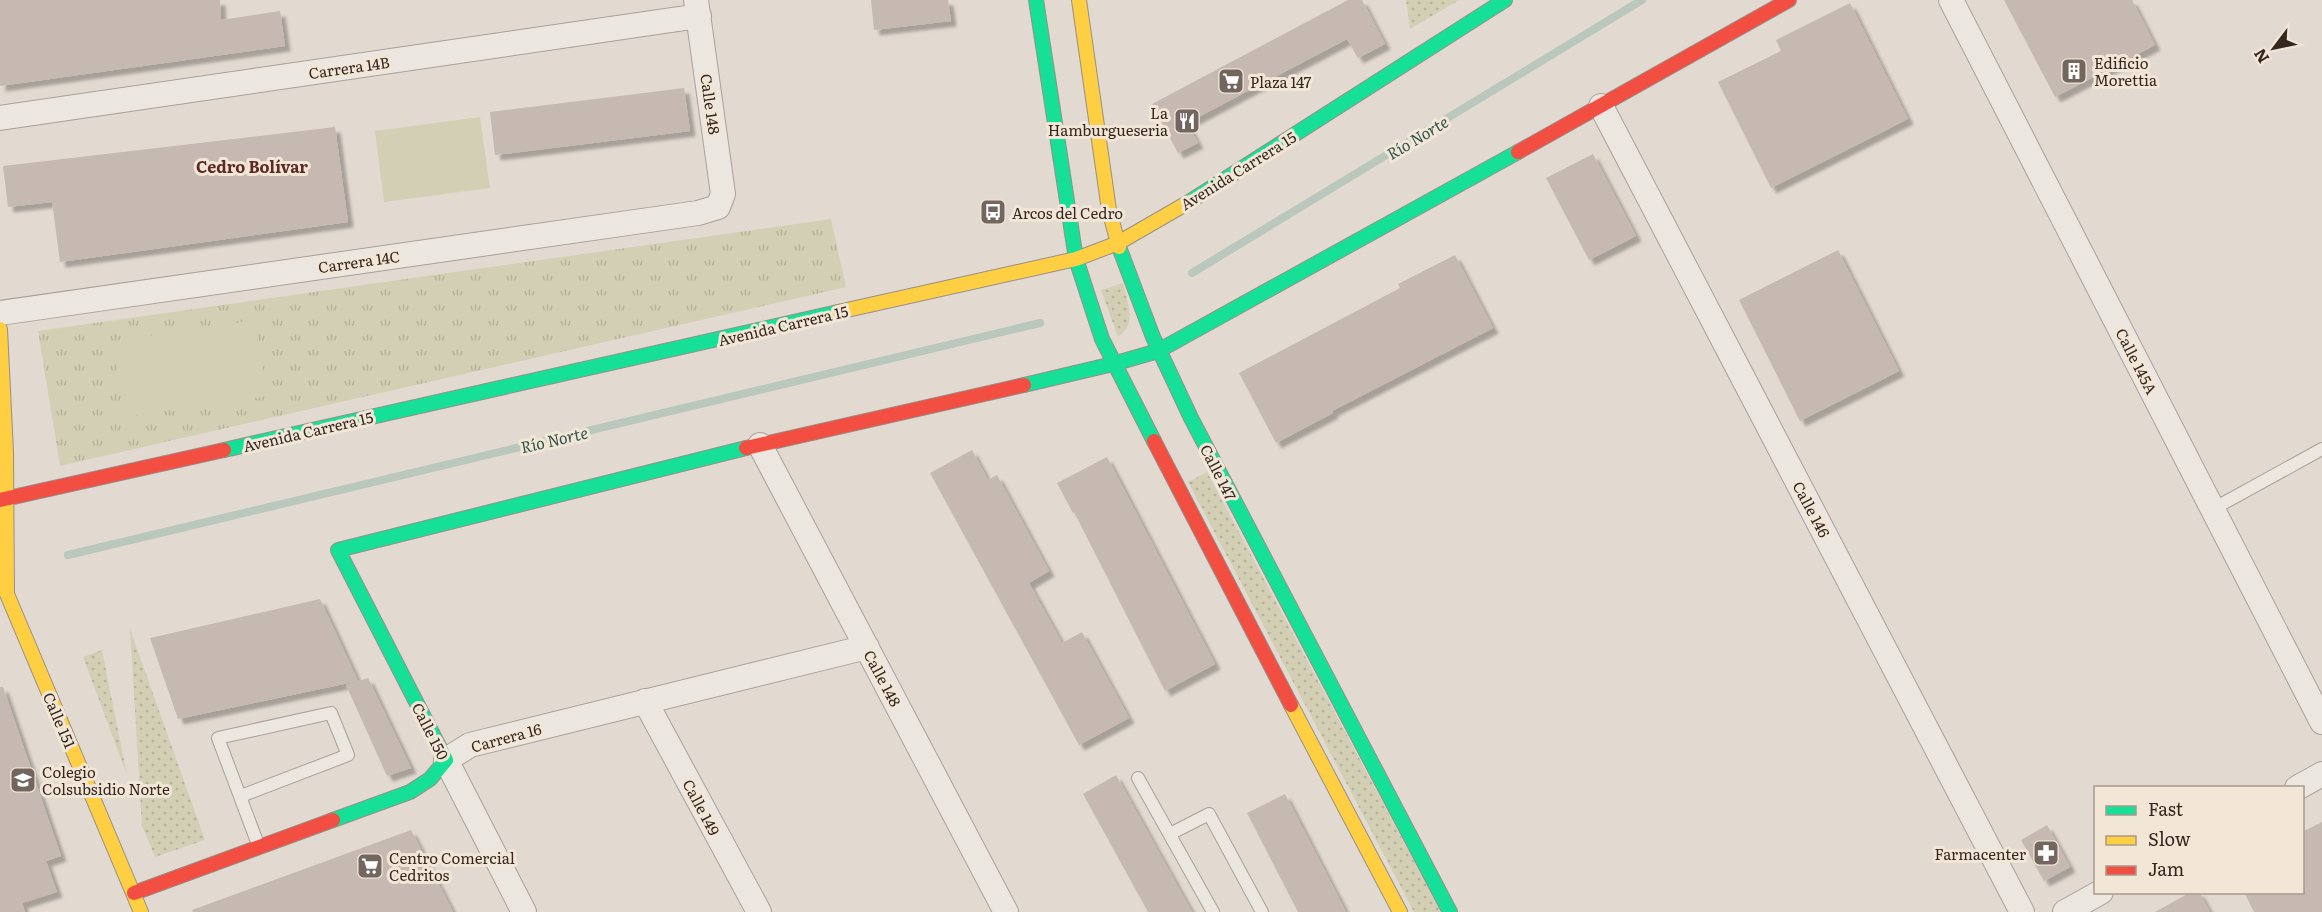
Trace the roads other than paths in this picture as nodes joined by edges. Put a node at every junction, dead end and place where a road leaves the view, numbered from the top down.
1 (1036, 0) edge
2 (1079, 0) edge
3 (1504, 0) edge
4 (1789, 0) edge
5 (1951, 0) edge
6 (698, 8) edge
7 (1601, 106) junction
8 (0, 118) edge
9 (718, 207) joint
10 (1118, 243) junction
11 (1076, 259) junction
12 (0, 314) edge
13 (0, 329) edge
14 (1158, 351) junction
15 (1113, 364) junction
16 (760, 445) junction
17 (2322, 449) edge
18 (3, 499) edge
19 (2213, 509) junction
20 (0, 570) edge
21 (7, 594) junction
22 (867, 647) junction
23 (645, 701) junction
24 (2322, 722) edge
25 (446, 760) junction
26 (2322, 774) edge
27 (1138, 778) dead end
28 (2300, 786) edge
29 (241, 795) junction
30 (1170, 834) junction
31 (259, 847) junction
32 (134, 893) junction
33 (2098, 894) edge
34 (141, 912) edge
35 (524, 912) edge
36 (759, 912) edge
37 (1006, 912) edge
38 (1213, 912) edge
39 (1262, 912) edge
40 (1400, 912) edge
41 (1450, 912) edge
42 (2022, 912) edge
43 (2065, 912) edge

1 - 11 main road
2 - 10 main road, Calle 147
3 - 10 main road, Avenida Carrera 15
4 - 7 main road
5 - 19 street, Calle 145A
6 - 8 street, Carrera 14B
6 - 9 street, Calle 148
7 - 14 main road
7 - 42 street, Calle 146
9 - 12 street, Carrera 14C
10 - 11 main road, Avenida Carrera 15
10 - 14 main road, Calle 147
11 - 15 main road
11 - 18 main road, Avenida Carrera 15
13 - 18 main road, Calle 151
14 - 15 main road
14 - 41 main road, Calle 147
15 - 16 main road
15 - 40 main road
16 - 22 street, Calle 148
16 - 25 main road, Calle 150
17 - 19 lane
18 - 21 main road, Calle 151
19 - 24 street, Calle 145A
20 - 21 main road, Calle 151
21 - 32 main road, Calle 151
22 - 23 street, Carrera 16
22 - 37 street, Calle 148
23 - 25 street, Carrera 16
23 - 36 street, Calle 149
25 - 31 main road, Carrera 16
25 - 35 street, Calle 150
26 - 28 street
27 - 30 lane
29 - 29 lane
29 - 31 lane
30 - 38 lane
30 - 39 lane
31 - 32 main road, Carrera 16
32 - 34 main road, Calle 151
33 - 43 street

